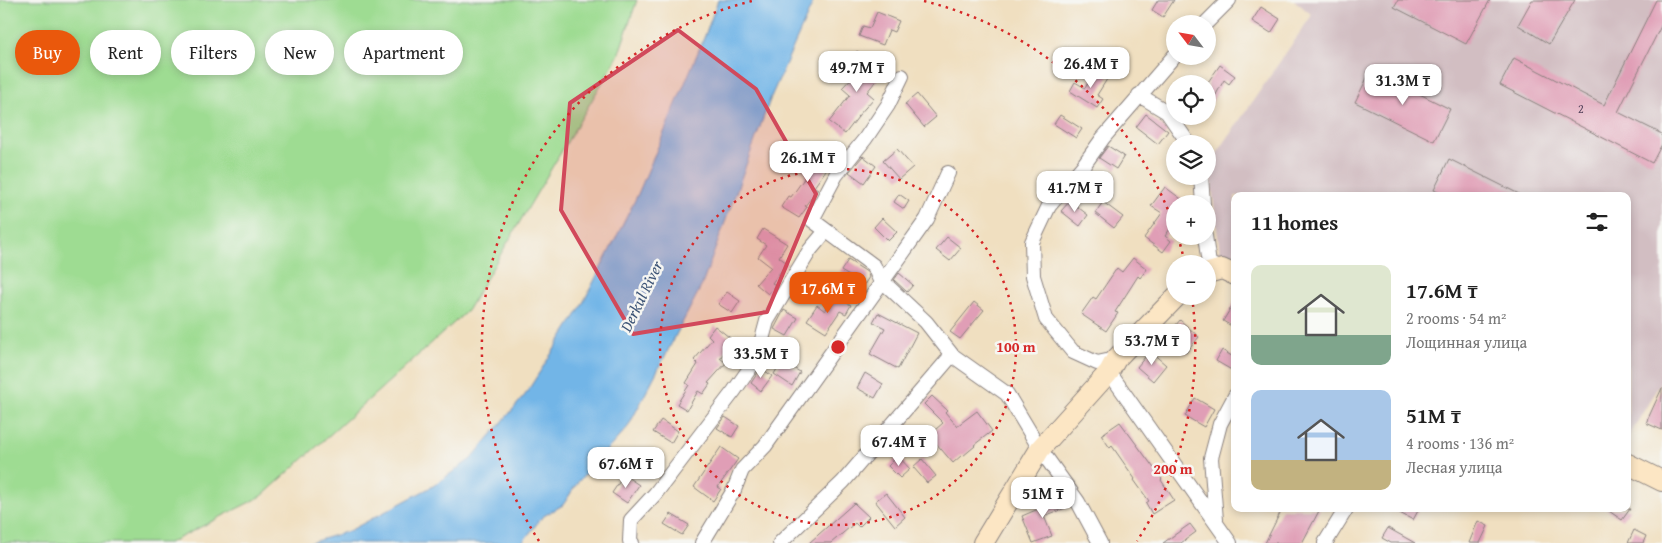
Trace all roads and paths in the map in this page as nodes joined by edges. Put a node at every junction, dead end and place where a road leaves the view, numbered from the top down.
1 (1229, 0) edge
2 (1213, 15) edge
3 (1167, 65) edge
4 (902, 76) dead end
5 (1139, 95) junction
6 (1183, 135) edge
7 (948, 173) dead end
8 (826, 231) junction
9 (1206, 245) edge
10 (1222, 272) edge
11 (882, 280) junction
12 (1169, 305) edge
13 (952, 355) junction
14 (1113, 366) junction
15 (1231, 403) edge
16 (1040, 449) junction
17 (1631, 465) edge
18 (1662, 480) edge
19 (1344, 512) edge
20 (1216, 520) junction
21 (632, 543) edge
22 (702, 543) edge
23 (780, 543) edge
24 (983, 543) edge
25 (1100, 543) edge
26 (1230, 543) edge
27 (1325, 543) edge

1 - 2 street
3 - 5 street
4 - 8 street
5 - 6 street
5 - 14 street
7 - 11 street
8 - 11 street
8 - 21 street
9 - 10 street
11 - 13 street
11 - 22 street
12 - 14 street
13 - 16 street
13 - 23 street
14 - 16 street
14 - 20 street
15 - 20 street
16 - 24 street
16 - 25 street
17 - 18 street
19 - 27 street
20 - 26 street

